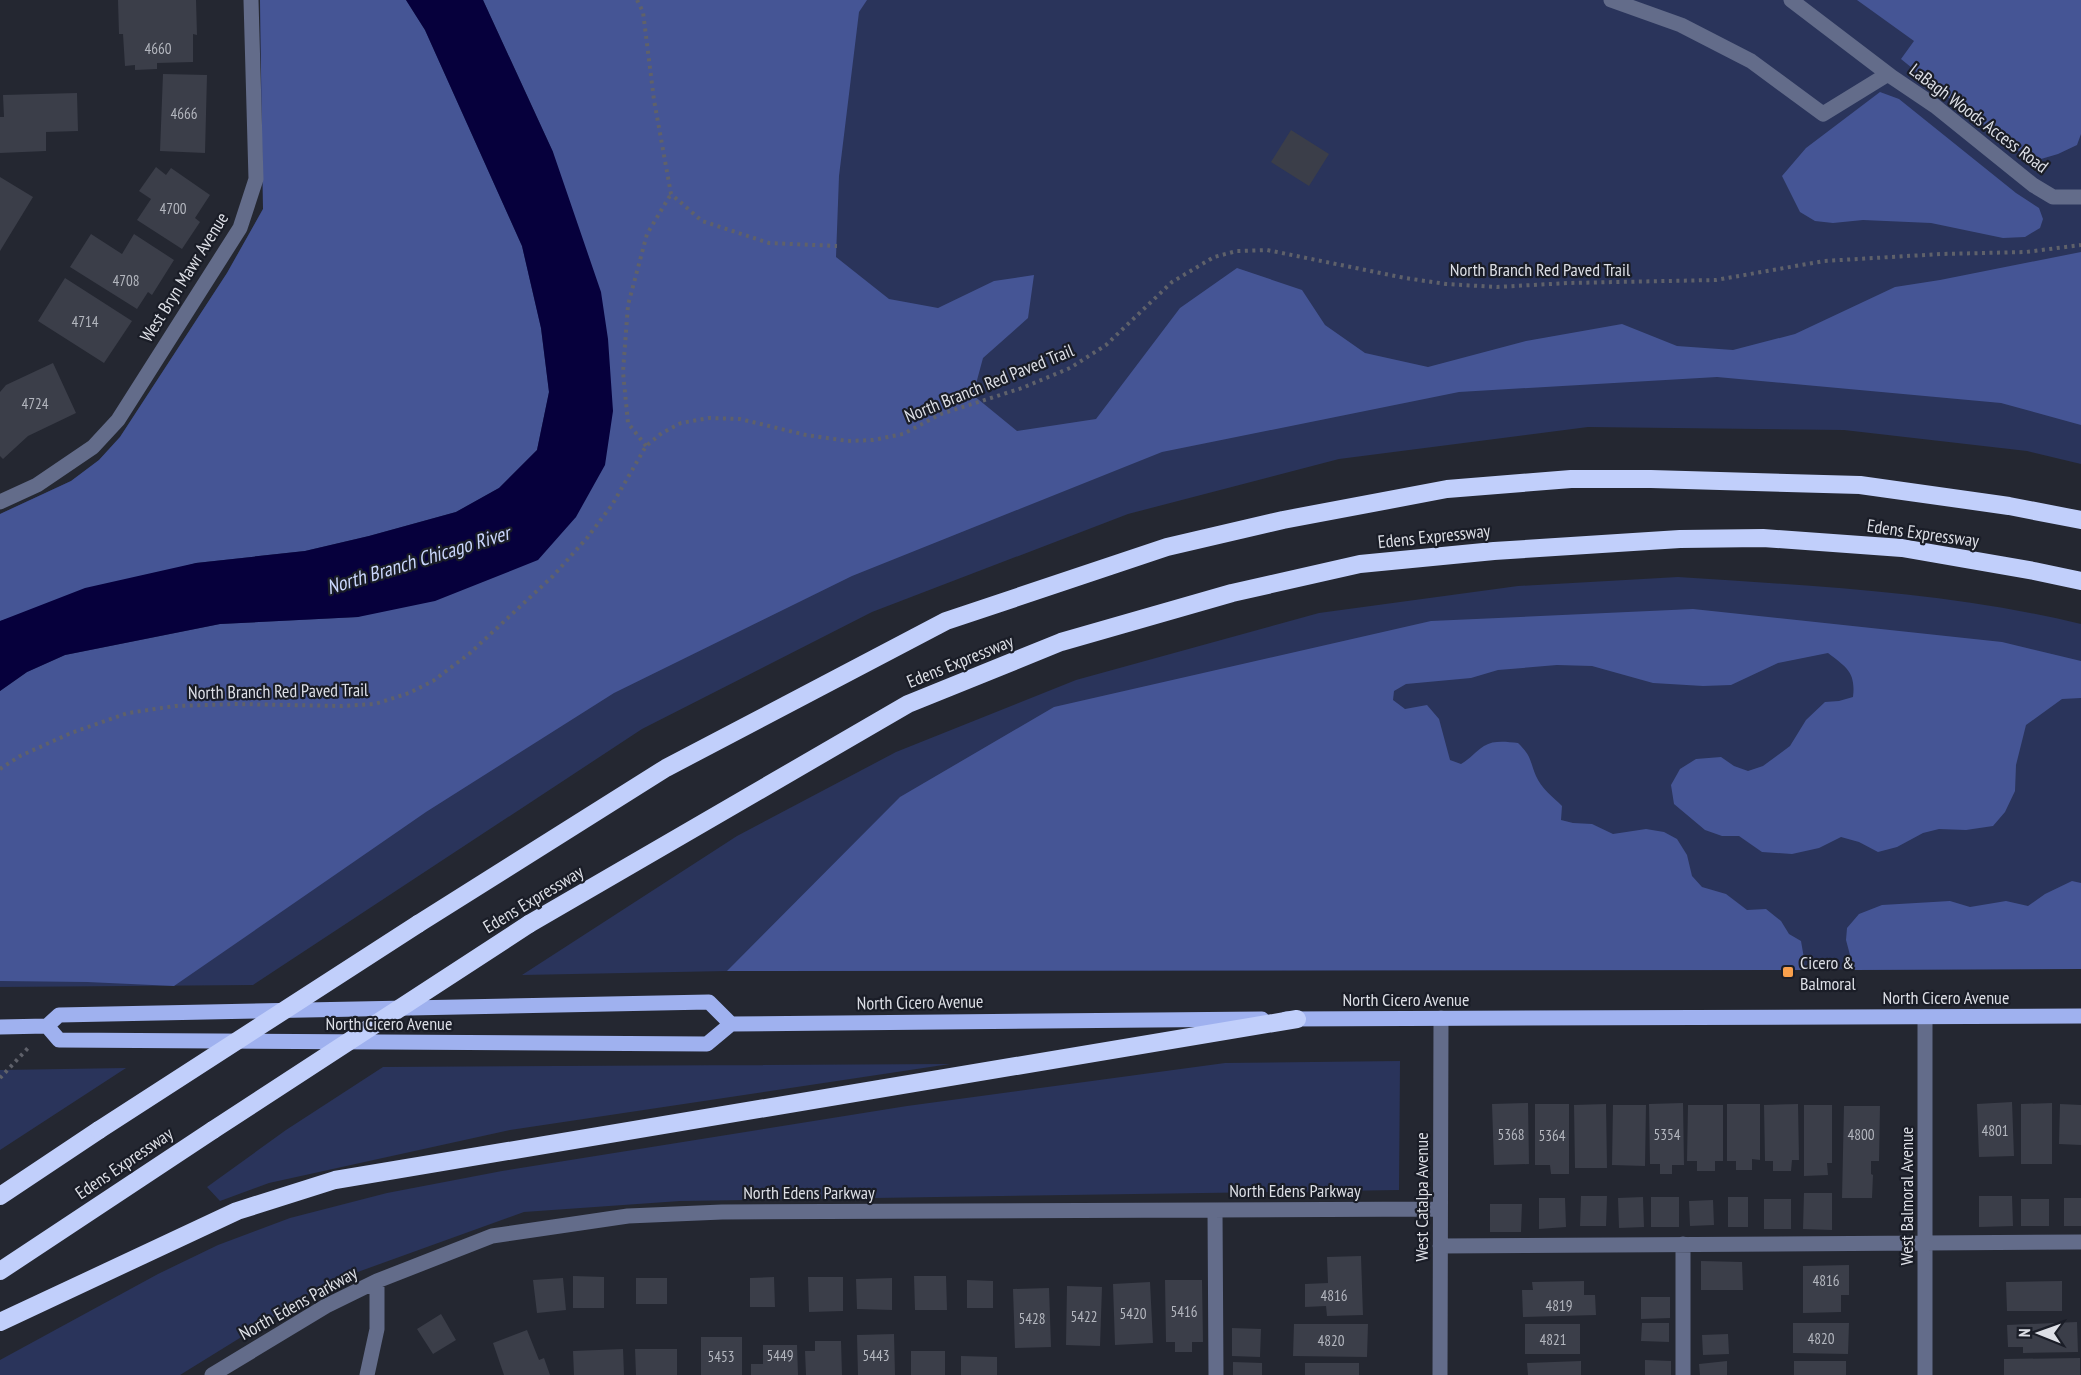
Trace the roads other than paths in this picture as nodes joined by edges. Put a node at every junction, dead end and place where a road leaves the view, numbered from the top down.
1 (251, 0) edge
2 (1611, 0) edge
3 (1791, 0) edge
4 (1888, 74) junction
5 (2081, 197) edge
6 (0, 502) edge
7 (2081, 520) edge
8 (2081, 581) edge
9 (2081, 1016) edge
10 (1925, 1017) junction
11 (1440, 1018) junction
12 (1298, 1019) junction
13 (731, 1024) junction
14 (47, 1026) junction
15 (0, 1027) edge
16 (0, 1196) edge
17 (1440, 1209) junction
18 (1215, 1210) junction
19 (2081, 1242) edge
20 (1925, 1243) junction
21 (1683, 1244) junction
22 (1440, 1246) junction
23 (0, 1271) edge
24 (377, 1281) junction
25 (0, 1322) edge
26 (212, 1375) edge
27 (367, 1375) edge
28 (1216, 1375) edge
29 (1440, 1375) edge
30 (1683, 1375) edge
31 (1926, 1375) edge

1 - 6 street, West Bryn Mawr Avenue
2 - 4 street, LaBagh Woods Access Road
3 - 4 street, LaBagh Woods Access Road
4 - 5 street, LaBagh Woods Access Road
7 - 16 highway, Edens Expressway, bridge
8 - 23 highway, Edens Expressway, bridge
9 - 10 main road, North Cicero Avenue
10 - 11 main road, North Cicero Avenue
10 - 20 street, West Balmoral Avenue
11 - 12 main road, North Cicero Avenue
11 - 17 street, West Catalpa Avenue
12 - 13 main road, North Cicero Avenue
12 - 25 highway
13 - 14 main road, North Cicero Avenue
13 - 14 main road, North Cicero Avenue
14 - 15 main road, North Cicero Avenue
17 - 18 street, North Edens Parkway
17 - 22 street, West Catalpa Avenue
18 - 24 street, North Edens Parkway
18 - 28 street
19 - 20 street
20 - 21 street
20 - 31 street, West Balmoral Avenue
21 - 22 street
21 - 30 street
22 - 29 street, West Catalpa Avenue
24 - 26 street, North Edens Parkway
24 - 27 street

